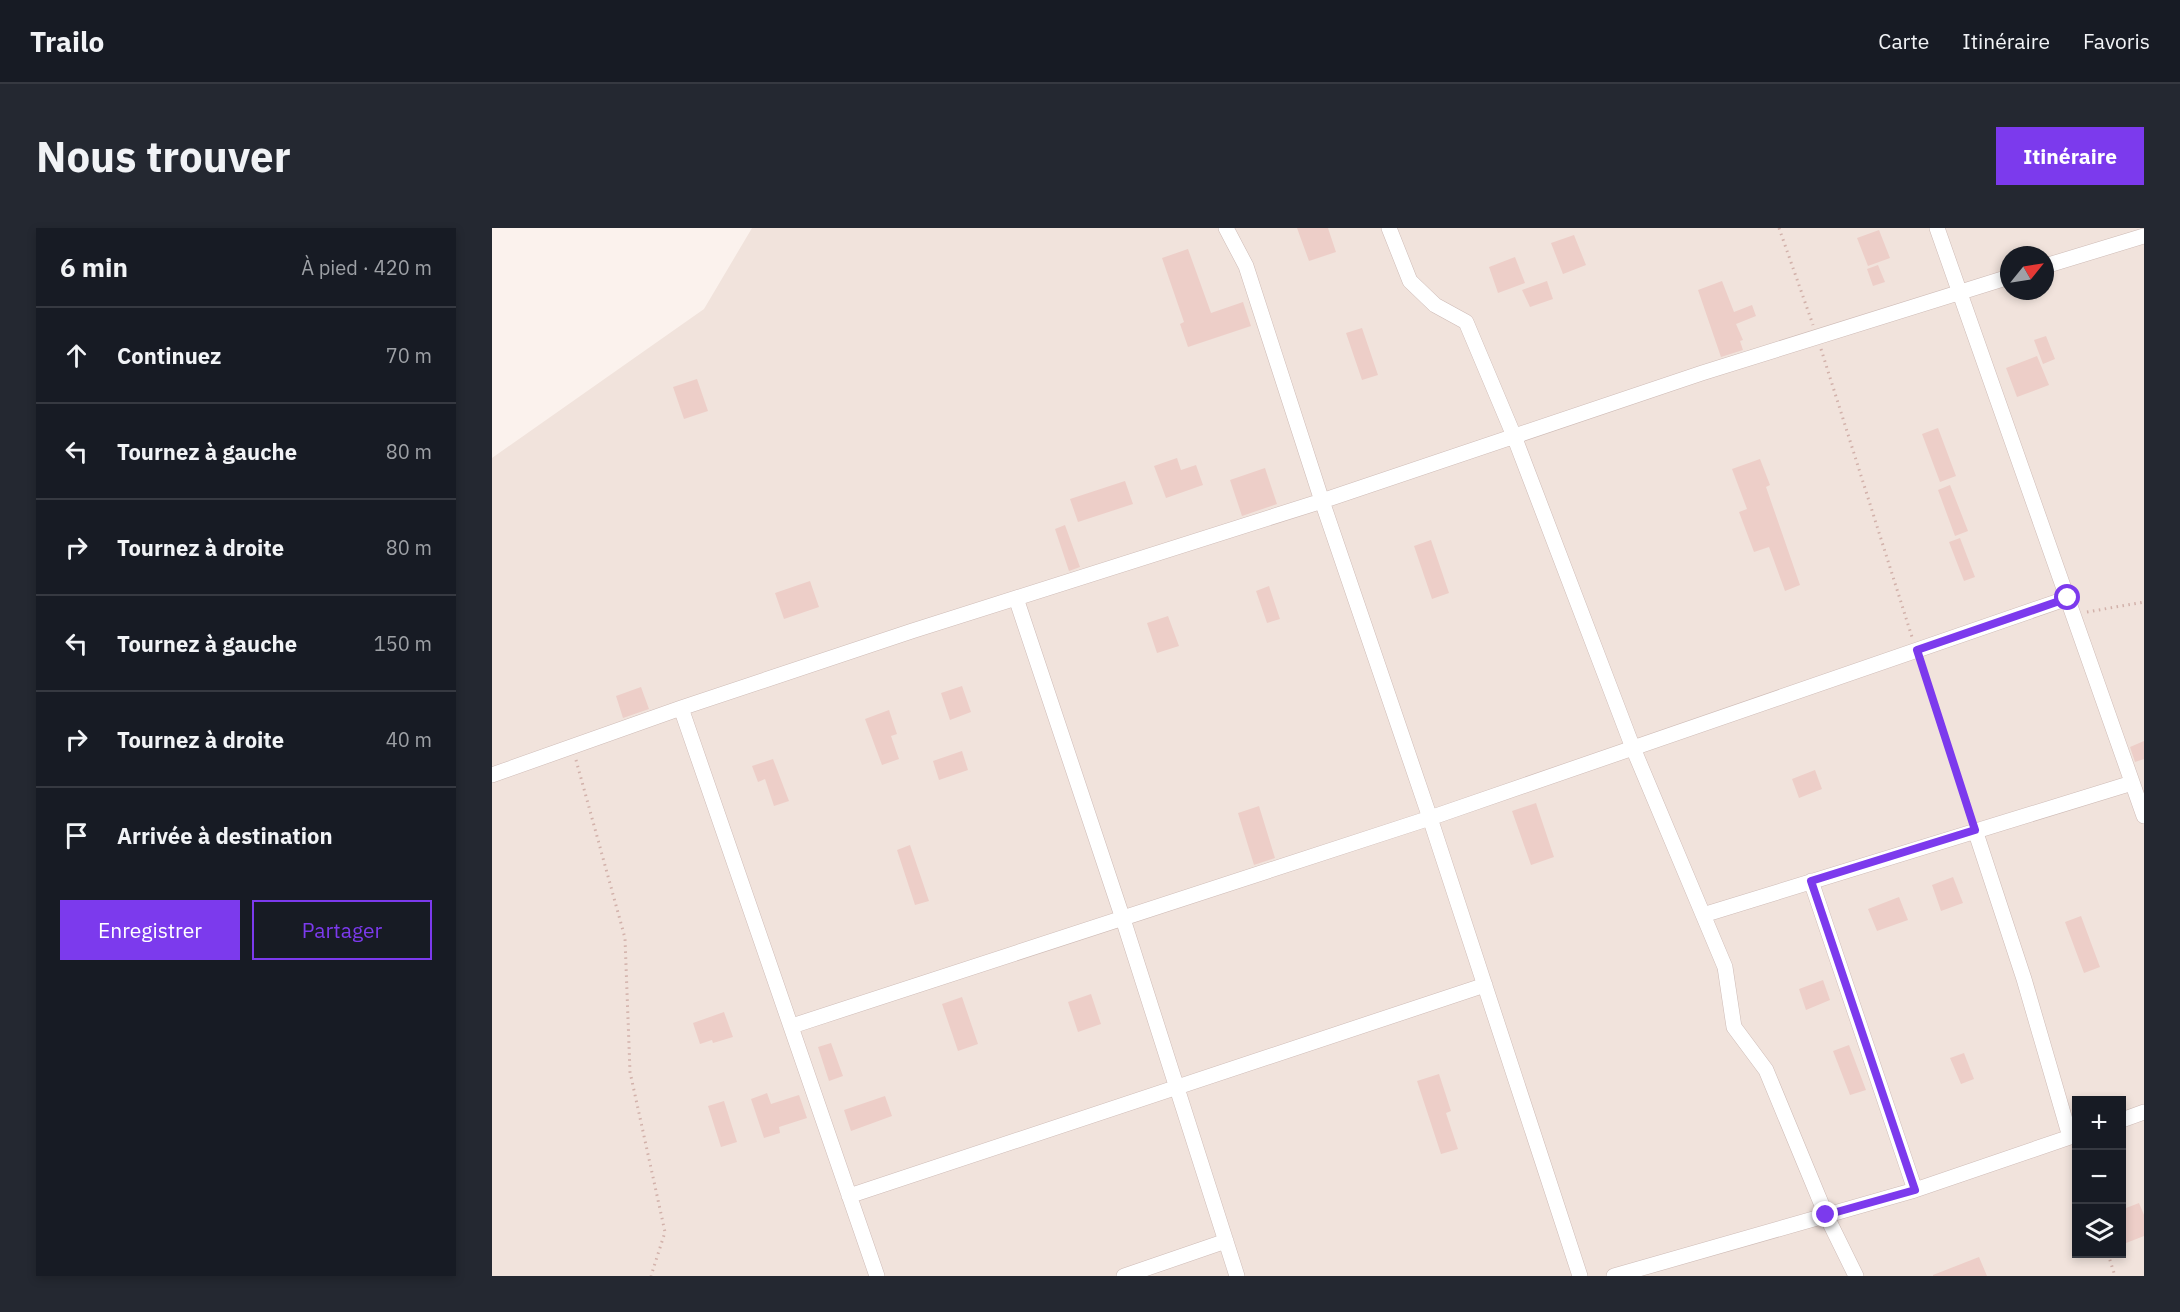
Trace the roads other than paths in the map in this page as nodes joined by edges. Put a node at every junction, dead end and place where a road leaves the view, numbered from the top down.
1 (1226, 228) edge
2 (1389, 228) edge
3 (1937, 228) edge
4 (2144, 236) edge
5 (2054, 263) edge
6 (2000, 280) edge
7 (1959, 293) junction
8 (1514, 436) junction
9 (1322, 501) junction
10 (1016, 598) junction
11 (2068, 598) junction
12 (681, 708) junction
13 (1633, 748) junction
14 (492, 774) edge
15 (2132, 783) junction
16 (2144, 816) edge
17 (1430, 818) junction
18 (1975, 830) junction
19 (1811, 881) junction
20 (1703, 915) junction
21 (1123, 919) junction
22 (1485, 985) junction
23 (792, 1026) junction
24 (1177, 1086) junction
25 (2144, 1112) edge
26 (2126, 1118) edge
27 (2072, 1133) edge
28 (2072, 1136) edge
29 (1915, 1190) junction
30 (849, 1196) junction
31 (1826, 1215) junction
32 (1226, 1241) junction
33 (877, 1276) edge
34 (1124, 1276) edge
35 (1238, 1276) edge
36 (1580, 1276) edge
37 (1614, 1276) edge
38 (1856, 1276) edge

1 - 9 street
2 - 8 street
3 - 7 street
4 - 5 street
6 - 7 street
7 - 8 street
7 - 11 street
8 - 9 street
8 - 13 street
9 - 10 street
9 - 17 street
10 - 12 street
10 - 21 street
11 - 13 street
11 - 15 street
12 - 14 street
12 - 23 street
13 - 17 street
13 - 20 street
15 - 16 street
15 - 18 street
17 - 21 street
17 - 22 street
18 - 19 street
18 - 27 street
19 - 20 street
19 - 29 street
20 - 31 street
21 - 23 street
21 - 24 street
22 - 24 street
22 - 36 street
23 - 30 street
24 - 30 street
24 - 32 street
25 - 26 street
28 - 29 street
29 - 31 street
30 - 33 street
31 - 37 street
31 - 38 street
32 - 34 street
32 - 35 street

